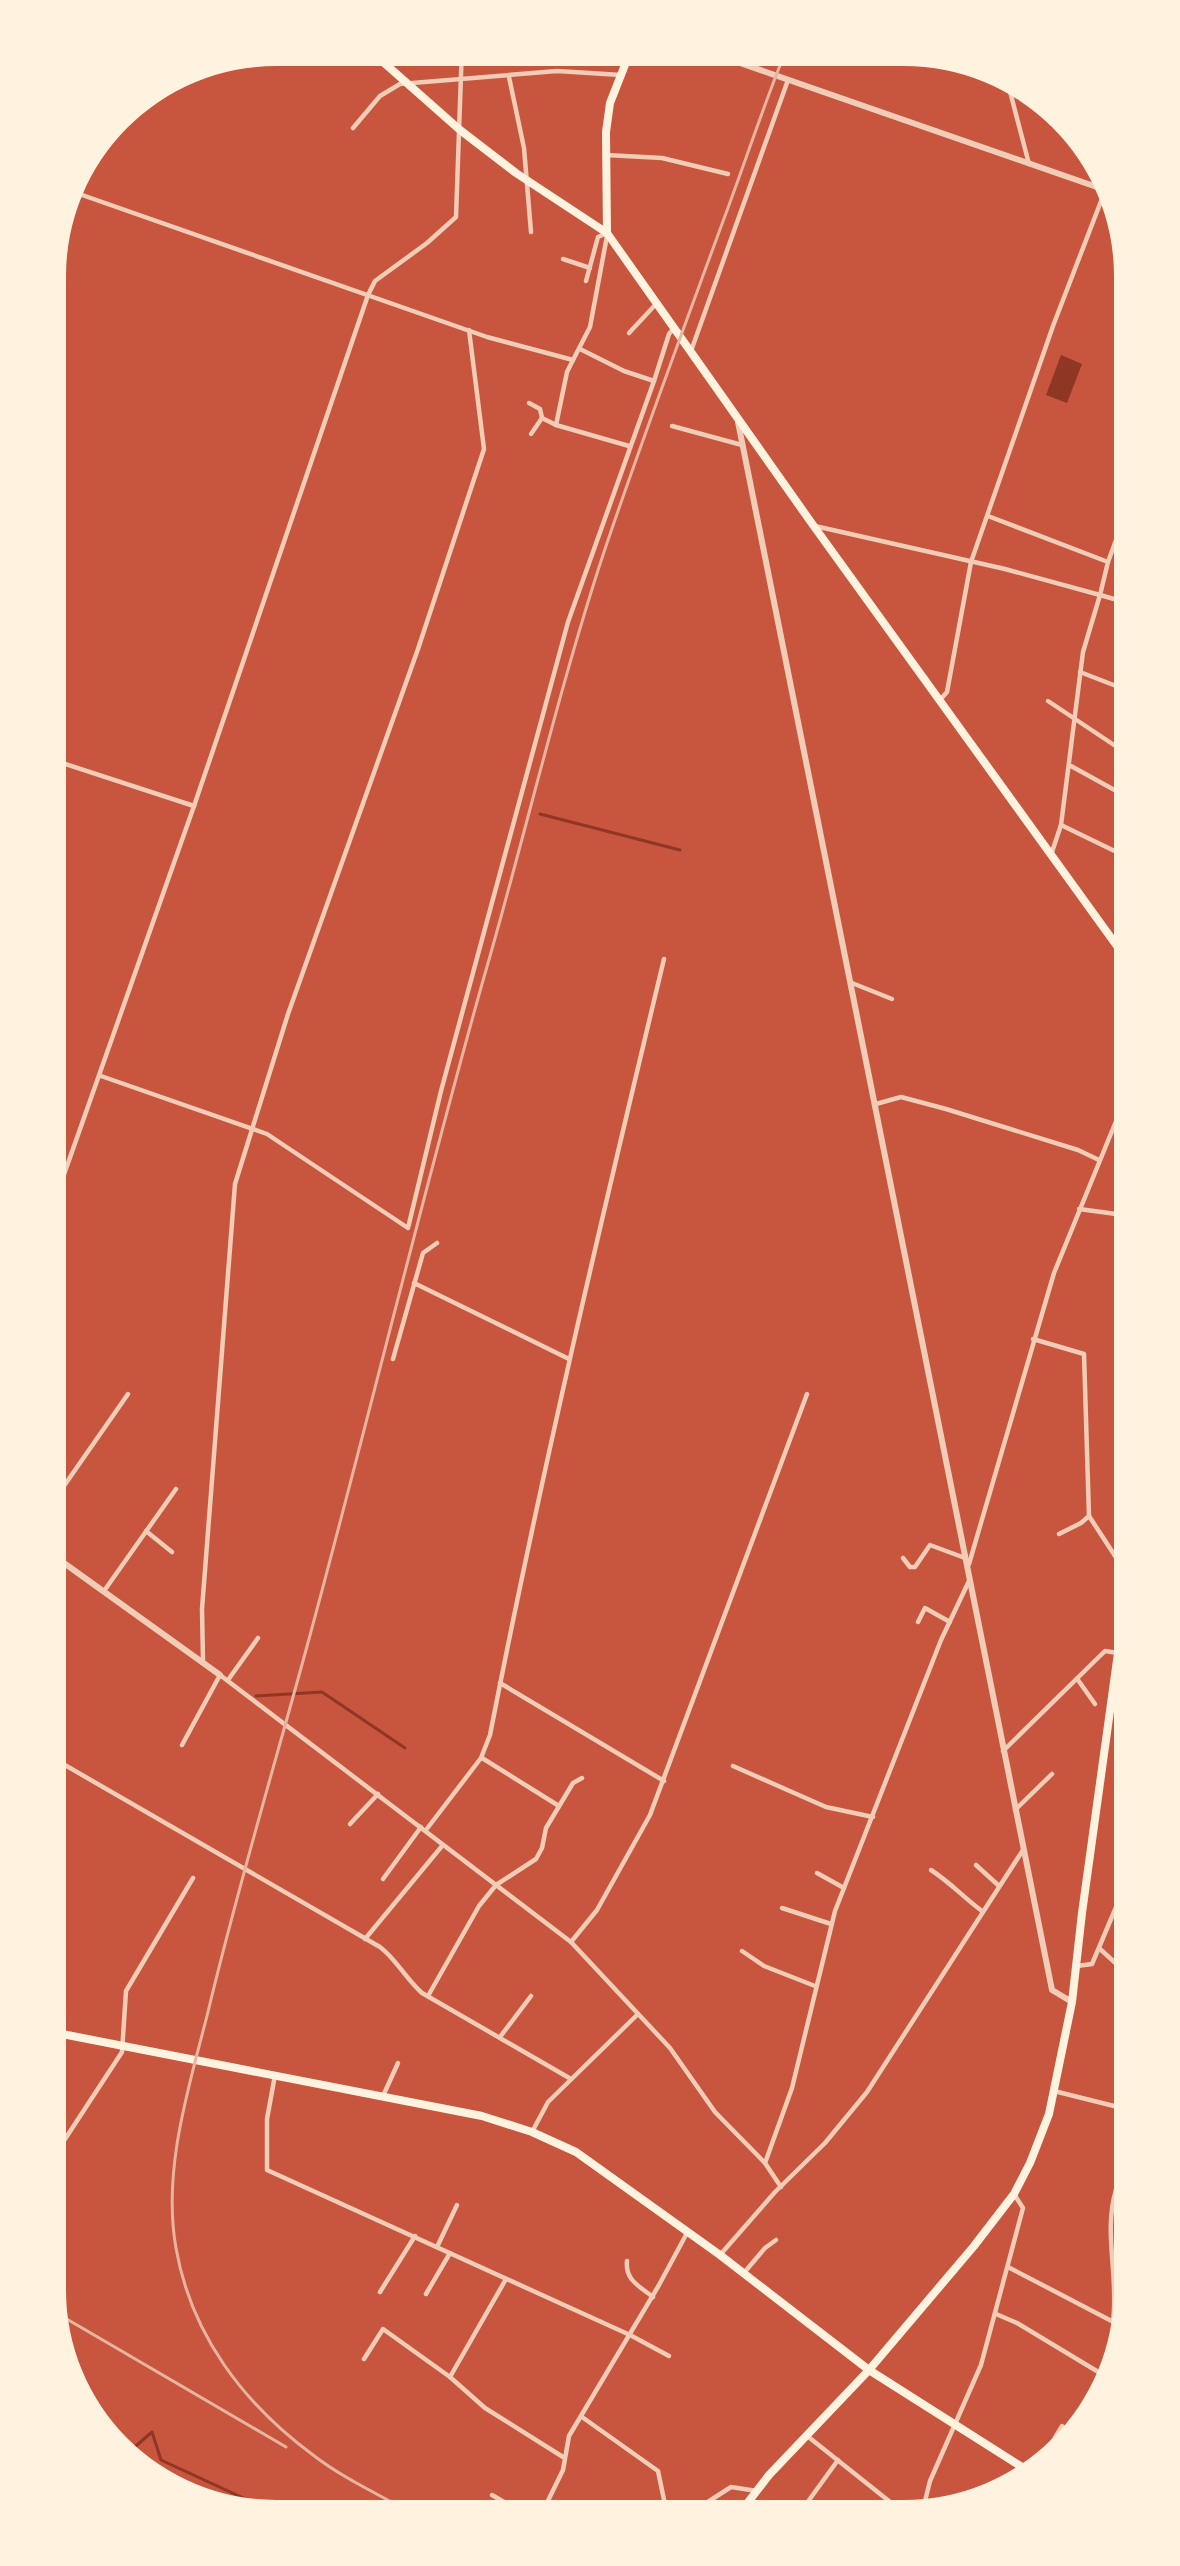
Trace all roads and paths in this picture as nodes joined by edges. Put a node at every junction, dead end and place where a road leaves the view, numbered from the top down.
1 (388, 66) edge
2 (461, 66) edge
3 (624, 66) edge
4 (756, 66) edge
5 (509, 75) junction
6 (620, 75) junction
7 (460, 79) junction
8 (788, 80) junction
9 (408, 84) junction
10 (1010, 95) edge
11 (353, 128) dead end
12 (460, 130) junction
13 (606, 155) junction
14 (1029, 164) junction
15 (728, 174) dead end
16 (527, 182) junction
17 (1092, 184) edge
18 (83, 196) edge
19 (1102, 206) edge
20 (531, 232) dead end
21 (607, 233) junction
22 (562, 260) dead end
23 (590, 268) junction
24 (586, 281) dead end
25 (368, 295) junction
26 (656, 304) junction
27 (674, 328) junction
28 (469, 330) junction
29 (629, 333) dead end
30 (580, 349) junction
31 (691, 353) junction
32 (573, 360) junction
33 (654, 381) junction
34 (529, 403) dead end
35 (736, 415) junction
36 (542, 418) junction
37 (556, 424) junction
38 (672, 426) dead end
39 (531, 434) dead end
40 (742, 445) junction
41 (629, 446) junction
42 (988, 516) junction
43 (813, 525) junction
44 (1114, 546) edge
45 (971, 562) junction
46 (1108, 562) junction
47 (1100, 595) junction
48 (1114, 599) edge
49 (1080, 673) junction
50 (1114, 685) edge
51 (940, 700) junction
52 (1048, 701) dead end
53 (1074, 716) junction
54 (1114, 744) edge
55 (66, 764) edge
56 (1069, 765) junction
57 (1114, 790) edge
58 (194, 806) junction
59 (1061, 825) junction
60 (1114, 851) edge
61 (1052, 856) junction
62 (1114, 942) edge
63 (664, 958) dead end
64 (850, 982) junction
65 (892, 999) dead end
66 (101, 1076) junction
67 (874, 1104) junction
68 (1114, 1125) edge
69 (251, 1128) junction
70 (1099, 1160) junction
71 (66, 1171) edge
72 (1079, 1209) junction
73 (1114, 1214) edge
74 (436, 1243) dead end
75 (414, 1283) junction
76 (1034, 1339) junction
77 (569, 1358) junction
78 (393, 1359) dead end
79 (128, 1394) dead end
80 (807, 1394) dead end
81 (66, 1483) edge
82 (176, 1489) dead end
83 (1089, 1516) junction
84 (146, 1532) junction
85 (1059, 1534) dead end
86 (172, 1552) dead end
87 (1114, 1554) edge
88 (903, 1558) dead end
89 (965, 1558) junction
90 (66, 1564) edge
91 (968, 1568) junction
92 (969, 1581) junction
93 (104, 1591) junction
94 (918, 1622) dead end
95 (950, 1622) junction
96 (258, 1638) dead end
97 (1114, 1652) edge
98 (203, 1662) junction
99 (224, 1677) junction
100 (1078, 1680) junction
101 (500, 1683) junction
102 (1114, 1683) edge
103 (1095, 1704) dead end
104 (182, 1745) dead end
105 (1003, 1751) junction
106 (481, 1758) junction
107 (66, 1766) edge
108 (734, 1766) dead end
109 (1052, 1774) dead end
110 (582, 1778) dead end
111 (664, 1781) junction
112 (378, 1794) junction
113 (559, 1806) junction
114 (1015, 1810) junction
115 (873, 1817) junction
116 (350, 1824) dead end
117 (423, 1828) junction
118 (444, 1844) junction
119 (1023, 1850) junction
120 (976, 1864) dead end
121 (932, 1870) dead end
122 (817, 1873) dead end
123 (193, 1878) dead end
124 (383, 1879) dead end
125 (496, 1885) junction
126 (998, 1885) junction
127 (844, 1888) junction
128 (782, 1908) dead end
129 (982, 1911) junction
130 (1114, 1914) edge
131 (831, 1924) junction
132 (365, 1939) junction
133 (571, 1942) junction
134 (1100, 1949) junction
135 (742, 1952) dead end
136 (1114, 1961) edge
137 (1076, 1966) junction
138 (815, 1986) junction
139 (428, 1996) junction
140 (531, 1996) dead end
141 (1072, 2002) junction
142 (638, 2014) junction
143 (66, 2035) edge
144 (500, 2037) junction
145 (124, 2046) junction
146 (398, 2063) dead end
147 (275, 2075) junction
148 (571, 2079) junction
149 (1054, 2090) junction
150 (383, 2097) junction
151 (1114, 2106) edge
152 (532, 2132) junction
153 (66, 2137) edge
154 (765, 2163) junction
155 (781, 2187) junction
156 (1015, 2194) junction
157 (1114, 2196) edge
158 (457, 2205) dead end
159 (687, 2233) junction
160 (415, 2236) junction
161 (776, 2240) dead end
162 (437, 2247) junction
163 (450, 2253) junction
164 (720, 2255) junction
165 (627, 2261) dead end
166 (1008, 2267) junction
167 (743, 2274) junction
168 (1114, 2277) edge
169 (506, 2278) junction
170 (380, 2293) dead end
171 (426, 2294) dead end
172 (652, 2296) junction
173 (995, 2314) junction
174 (1112, 2320) edge
175 (630, 2335) junction
176 (669, 2356) dead end
177 (364, 2359) dead end
178 (869, 2370) junction
179 (1098, 2371) edge
180 (451, 2377) junction
181 (582, 2417) junction
182 (1062, 2426) dead end
183 (956, 2428) junction
184 (1059, 2431) edge
185 (806, 2435) junction
186 (564, 2458) junction
187 (838, 2460) junction
188 (1023, 2464) edge
189 (757, 2491) junction
190 (492, 2495) dead end
191 (926, 2498) edge
192 (501, 2500) edge
193 (548, 2500) edge
194 (664, 2500) edge
195 (711, 2500) edge
196 (750, 2500) edge
197 (809, 2500) edge
198 (888, 2500) edge

1 - 9 main road
2 - 7 street
3 - 6 main road
4 - 8 street
5 - 6 street
5 - 7 street
5 - 16 street
6 - 13 main road
7 - 9 street
7 - 12 street
8 - 14 street
8 - 31 street
9 - 11 street
9 - 12 main road
10 - 14 street
12 - 16 main road
12 - 25 street
13 - 15 street
13 - 21 main road
14 - 17 street
16 - 20 street
16 - 21 main road
18 - 25 street
19 - 42 street
21 - 23 street
21 - 26 main road
21 - 30 street
22 - 23 street
23 - 24 street
25 - 28 street
25 - 58 street
26 - 27 main road
26 - 29 street
27 - 31 main road
27 - 33 street
28 - 32 street
28 - 69 street
30 - 32 street
30 - 33 street
31 - 35 main road
32 - 37 street
33 - 41 street
34 - 36 street
35 - 40 street
35 - 43 main road
36 - 37 street
36 - 39 street
37 - 41 street
38 - 40 street
40 - 64 street
41 - 69 street
42 - 45 street
42 - 46 street
43 - 45 street
43 - 51 main road
44 - 46 street
45 - 47 street
45 - 51 street
46 - 47 street
47 - 48 street
47 - 49 street
49 - 50 street
49 - 53 street
51 - 61 main road
52 - 53 street
53 - 54 street
53 - 56 street
55 - 58 street
56 - 57 street
56 - 59 street
58 - 66 street
59 - 60 street
59 - 61 street
61 - 62 main road
63 - 77 street
64 - 65 street
64 - 67 street
66 - 69 street
66 - 71 street
67 - 70 street
67 - 89 street
68 - 70 street
69 - 98 street
70 - 72 street
72 - 73 street
72 - 76 street
74 - 75 street
75 - 77 street
75 - 78 street
76 - 83 street
76 - 91 street
77 - 101 street
79 - 81 street
80 - 111 street
82 - 84 street
83 - 85 street
83 - 87 street
84 - 86 street
84 - 93 street
88 - 89 street
89 - 91 street
90 - 93 street
91 - 92 street
92 - 95 street
92 - 105 street
93 - 98 street
94 - 95 street
95 - 115 street
96 - 99 street
97 - 100 street
98 - 99 street
99 - 104 street
99 - 112 street
100 - 103 street
100 - 105 street
101 - 106 street
101 - 111 street
102 - 137 main road
105 - 114 street
106 - 113 street
106 - 117 street
107 - 132 street
108 - 115 street
109 - 114 street
110 - 113 street
111 - 133 street
112 - 116 street
112 - 117 street
113 - 125 street
114 - 119 street
115 - 127 street
117 - 118 street
117 - 124 street
118 - 125 street
118 - 132 street
119 - 126 street
119 - 141 street
120 - 126 street
121 - 129 street
122 - 127 street
123 - 145 street
125 - 133 street
125 - 139 street
126 - 129 street
127 - 131 street
128 - 131 street
129 - 155 street
130 - 134 street
131 - 138 street
132 - 139 street
133 - 142 street
134 - 136 street
134 - 137 street
135 - 138 street
137 - 141 main road
138 - 154 street
139 - 144 street
140 - 144 street
141 - 149 main road
142 - 148 street
142 - 154 street
143 - 145 main road
144 - 148 street
145 - 147 main road
145 - 153 street
146 - 150 street
147 - 150 main road
147 - 160 street
148 - 152 street
149 - 151 street
149 - 156 main road
150 - 152 main road
152 - 159 main road
154 - 155 street
155 - 164 street
156 - 166 street
156 - 178 main road
157 - 168 street
158 - 162 street
159 - 164 main road
159 - 172 street
160 - 162 street
160 - 170 street
161 - 167 street
162 - 163 street
163 - 169 street
163 - 171 street
164 - 167 main road
165 - 172 street
166 - 173 street
166 - 174 street
167 - 178 main road
169 - 175 street
169 - 180 street
172 - 175 street
173 - 179 street
173 - 183 street
175 - 176 street
175 - 181 street
177 - 180 street
178 - 183 main road
178 - 185 main road
180 - 186 street
181 - 186 street
181 - 194 street
182 - 184 street
183 - 188 main road
183 - 191 street
185 - 187 street
185 - 189 main road
186 - 193 street
187 - 197 street
187 - 198 street
189 - 195 street
189 - 196 main road
190 - 192 street

